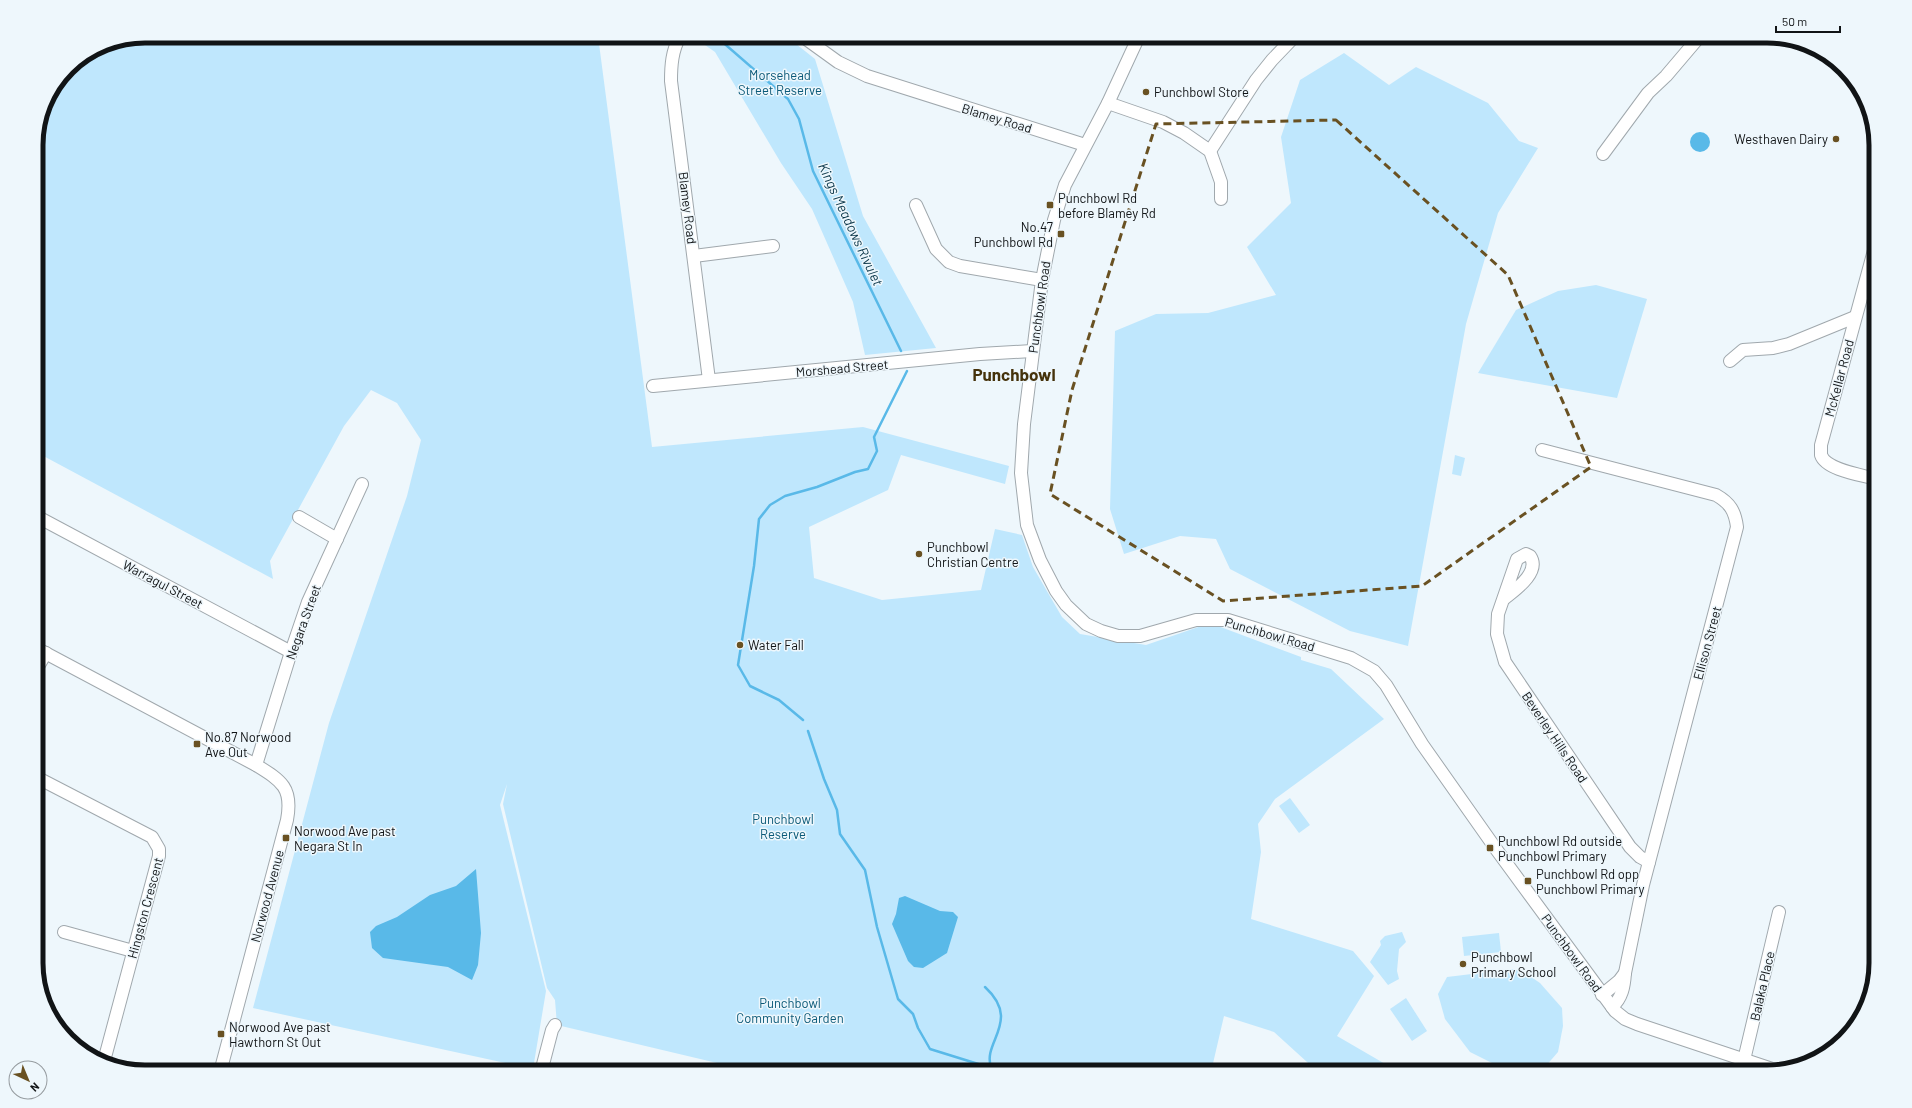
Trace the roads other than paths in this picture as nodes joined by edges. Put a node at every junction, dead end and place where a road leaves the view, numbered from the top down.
1 (676, 43) edge
2 (812, 43) edge
3 (1136, 43) edge
4 (1288, 43) edge
5 (1694, 43) edge
6 (1108, 103) junction
7 (1085, 145) junction
8 (1210, 151) junction
9 (1603, 154) dead end
10 (1221, 199) dead end
11 (916, 205) dead end
12 (773, 246) dead end
13 (694, 256) junction
14 (1869, 269) edge
15 (1042, 280) junction
16 (1856, 317) junction
17 (1032, 351) junction
18 (1730, 361) dead end
19 (708, 380) junction
20 (653, 386) dead end
21 (1542, 450) dead end
22 (1869, 477) edge
23 (362, 484) dead end
24 (299, 517) dead end
25 (43, 520) edge
26 (337, 539) junction
27 (1504, 598) dead end
28 (43, 652) edge
29 (291, 652) junction
30 (256, 765) junction
31 (43, 781) edge
32 (1649, 862) junction
33 (1779, 912) dead end
34 (64, 932) dead end
35 (133, 951) junction
36 (1625, 973) junction
37 (1602, 995) junction
38 (1612, 1007) junction
39 (555, 1025) dead end
40 (105, 1057) edge
41 (1744, 1060) junction
42 (222, 1065) edge
43 (543, 1065) edge
44 (1760, 1065) edge

1 - 13 street, Blamey Road
2 - 7 street, Blamey Road
3 - 6 street, Punchbowl Road
4 - 8 street
5 - 9 street
6 - 7 street, Punchbowl Road
6 - 8 street
7 - 15 street, Punchbowl Road
8 - 10 street
11 - 15 street
12 - 13 street
13 - 19 street, Blamey Road
14 - 16 street, McKellar Road
15 - 17 street, Punchbowl Road
16 - 18 street
16 - 22 street, McKellar Road
17 - 19 street, Morshead Street
17 - 37 street, Punchbowl Road
19 - 20 street, Morshead Street
21 - 32 street, Ellison Street
23 - 26 street, Negara Street
24 - 26 street
25 - 29 street, Warragul Street
26 - 29 street, Negara Street
27 - 32 street, Beverley Hills Road
28 - 30 street, Norwood Avenue
29 - 30 street, Negara Street
30 - 42 street, Norwood Avenue
31 - 35 street, Hingston Crescent
32 - 36 street, Ellison Street
33 - 41 street, Balaka Place
34 - 35 street
35 - 40 street, Hingston Crescent
36 - 37 street
36 - 38 street, Ellison Street
37 - 38 street, Punchbowl Road
38 - 41 street, Punchbowl Road
39 - 43 street
41 - 44 street, Punchbowl Road

